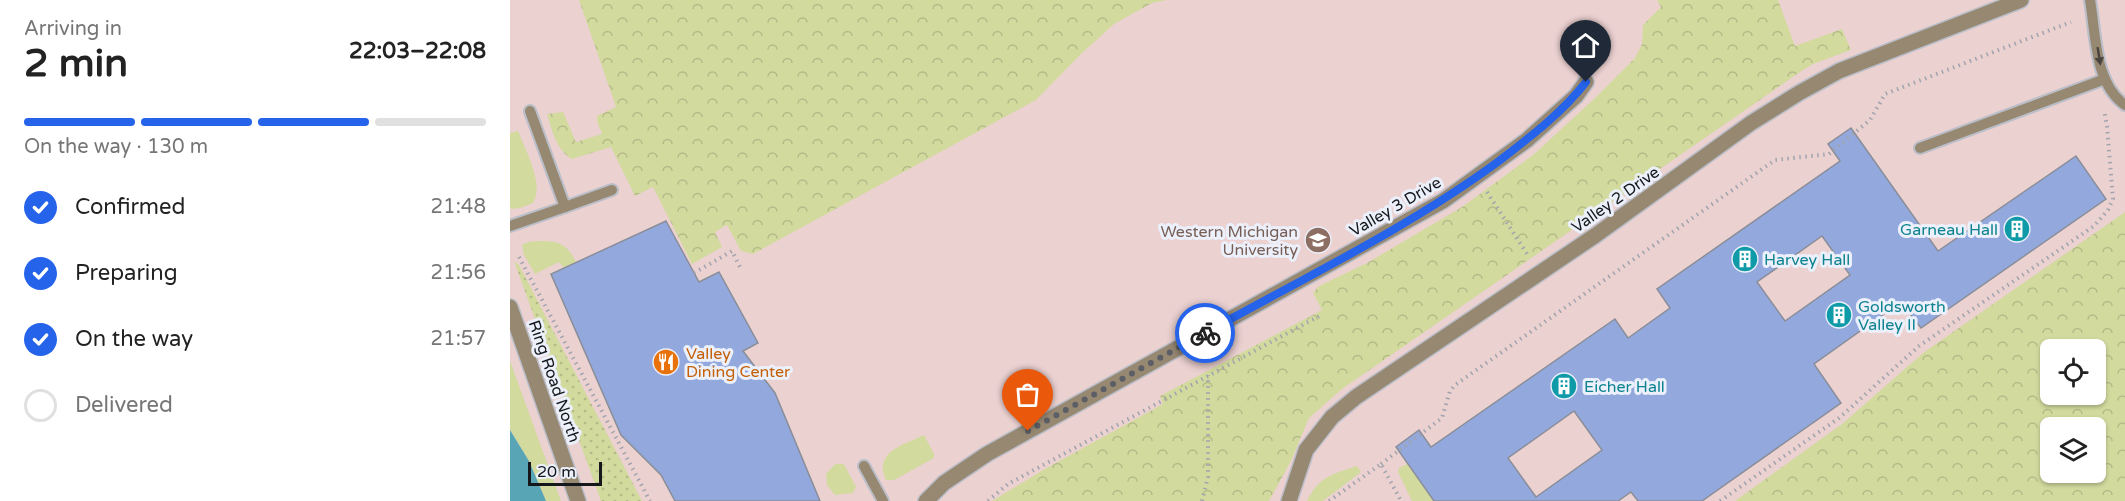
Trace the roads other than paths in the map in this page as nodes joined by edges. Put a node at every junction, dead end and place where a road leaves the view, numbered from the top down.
1 (2021, 0) edge
2 (2090, 0) edge
3 (2101, 80) junction
4 (1586, 82) dead end
5 (2125, 105) edge
6 (530, 111) dead end
7 (1920, 148) dead end
8 (612, 189) dead end
9 (565, 207) junction
10 (510, 226) edge
11 (510, 307) edge
12 (864, 466) dead end
13 (578, 501) edge
14 (883, 501) edge
15 (926, 501) edge
16 (1289, 501) edge

1 - 16 street, Valley 2 Drive
2 -> 3 lane
3 - 5 lane
3 - 7 lane
4 - 15 street, Valley 3 Drive
6 - 9 lane
8 - 9 lane
9 - 10 lane
11 - 13 street, Ring Road North
12 - 14 lane

